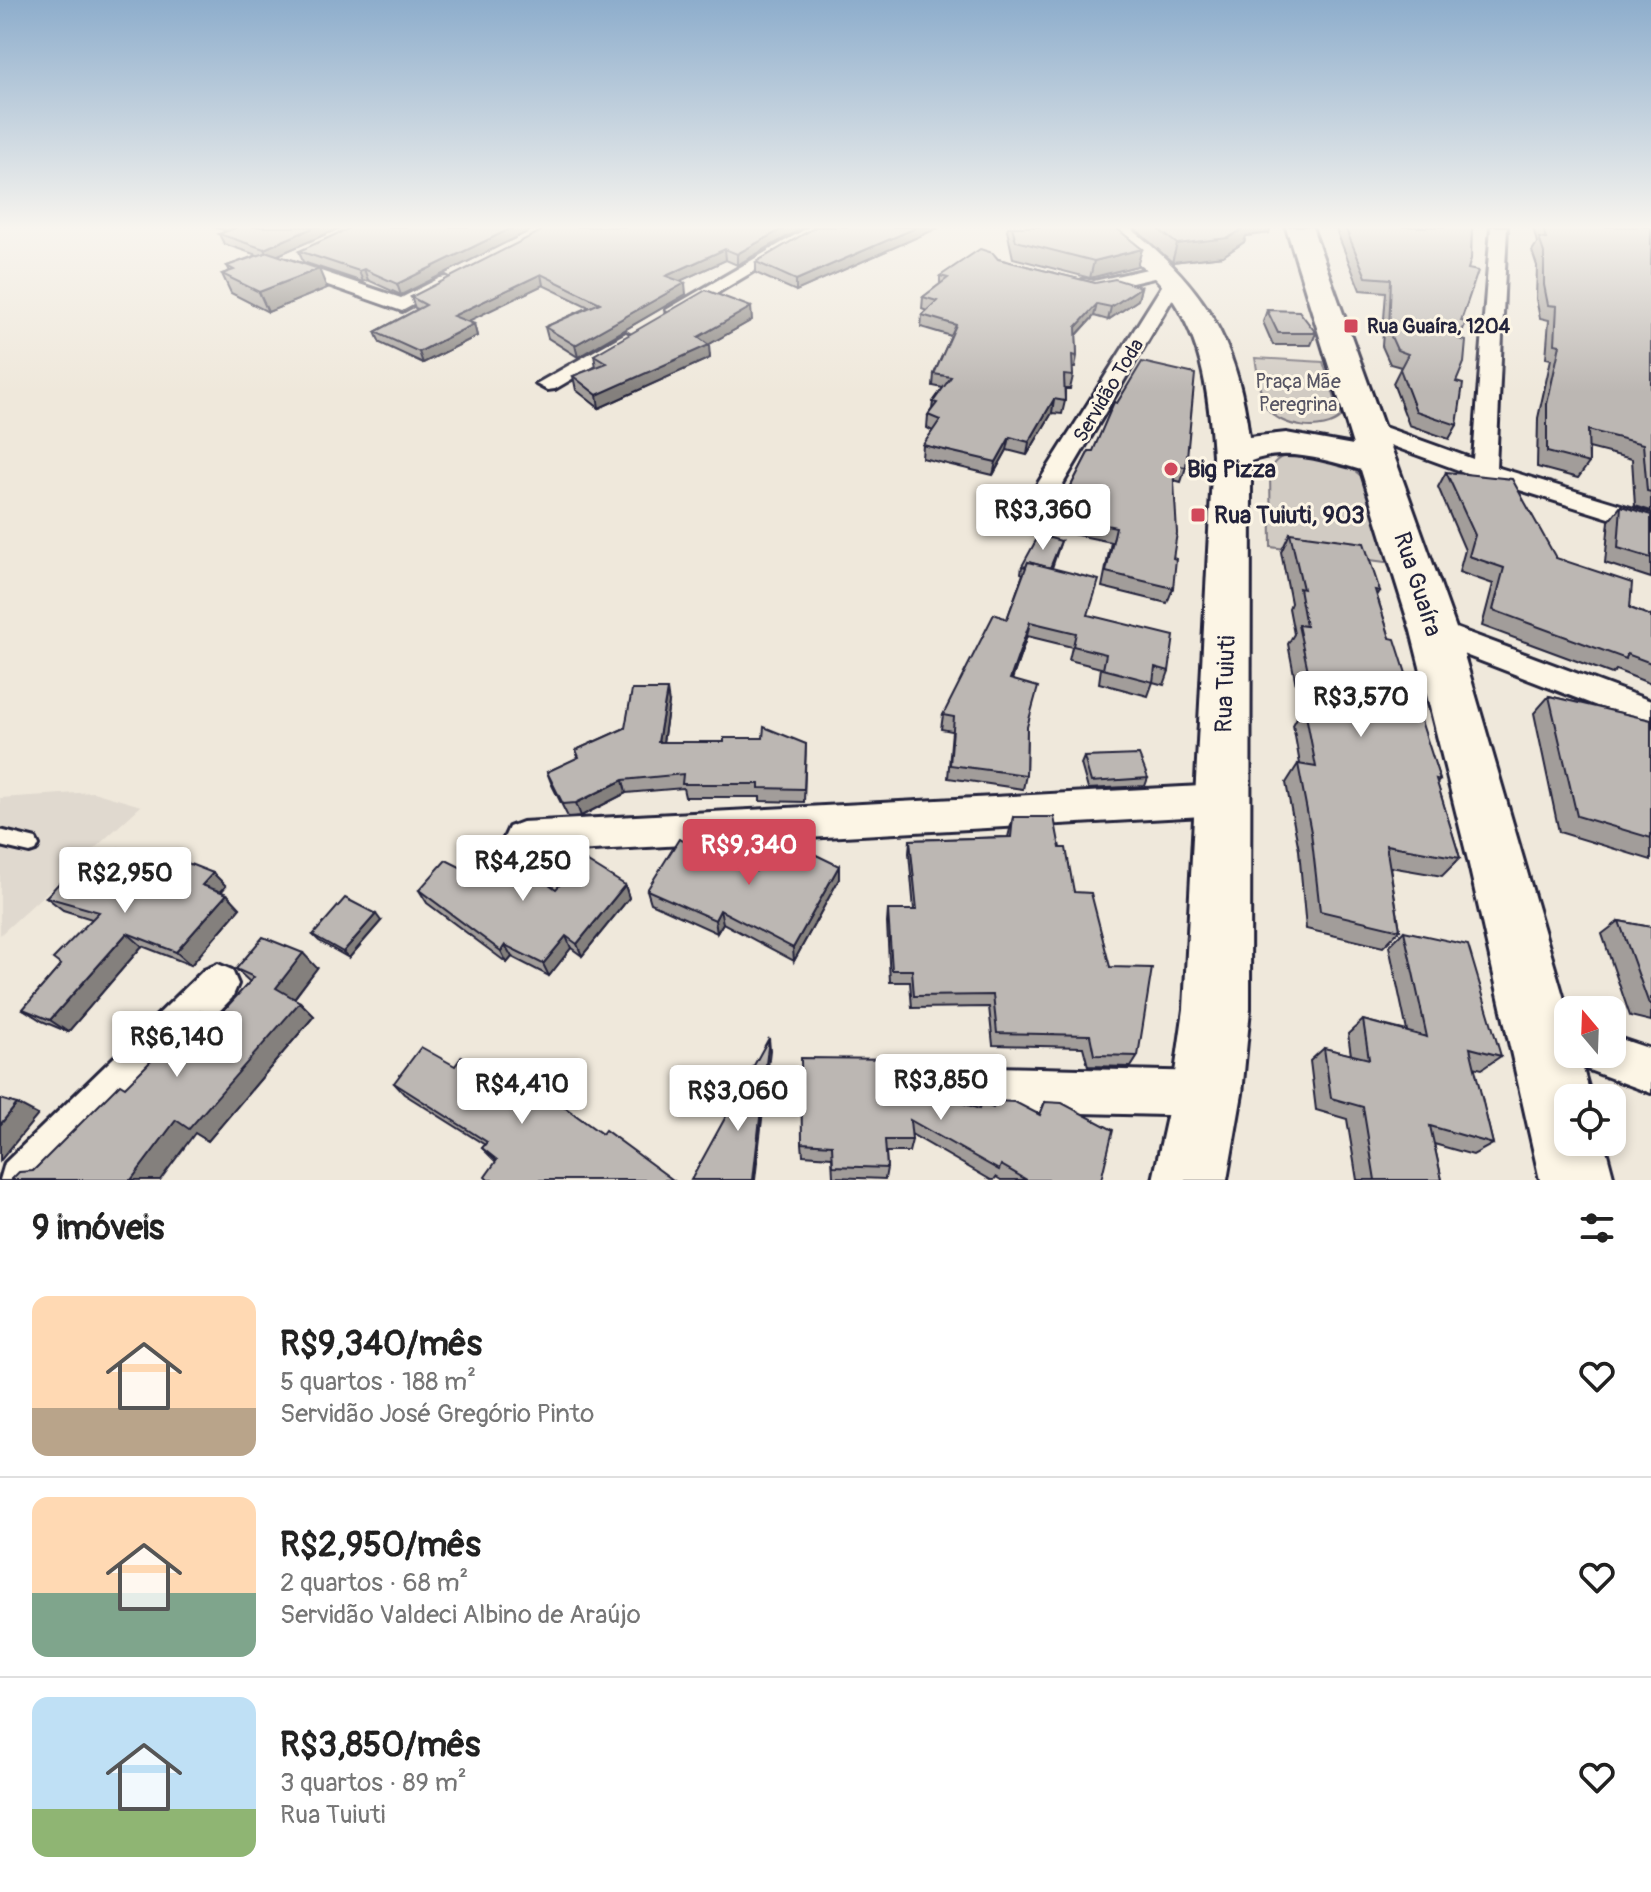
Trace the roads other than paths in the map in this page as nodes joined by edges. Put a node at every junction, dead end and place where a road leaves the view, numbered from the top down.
1 (336, 282) edge
2 (446, 282) edge
3 (724, 282) edge
4 (1074, 282) edge
5 (1125, 282) edge
6 (1166, 282) edge
7 (1174, 282) edge
8 (1317, 282) edge
9 (1496, 282) edge
10 (547, 384) dead end
11 (1230, 430) junction
12 (1371, 445) junction
13 (1484, 471) junction
14 (1041, 499) dead end
15 (1651, 523) edge
16 (1434, 631) junction
17 (1651, 714) edge
18 (1221, 800) junction
19 (0, 838) edge
20 (522, 838) dead end
21 (30, 845) dead end
22 (218, 984) dead end
23 (1554, 1035) edge
24 (1626, 1062) edge
25 (1560, 1068) edge
26 (1651, 1071) edge
27 (951, 1088) dead end
28 (1207, 1094) junction
29 (22, 1180) edge
30 (1190, 1180) edge
31 (1577, 1180) edge

1 - 2 street
3 - 10 street
4 - 5 street
6 - 14 street, Servidão Toda
7 - 11 main road, Rua Tuiuti
8 - 12 main road, Rua Guaíra
9 - 13 street
11 - 12 main road
11 - 18 main road, Rua Tuiuti
12 - 13 street
12 - 13 street
12 - 16 main road, Rua Guaíra
13 - 15 street
16 - 17 street
16 - 23 main road, Rua Guaíra
18 - 20 street
18 - 28 main road, Rua Tuiuti
19 - 21 lane
22 - 29 street
24 - 26 street
25 - 31 main road, Rua Guaíra
27 - 28 street
28 - 30 main road, Rua Tuiuti

